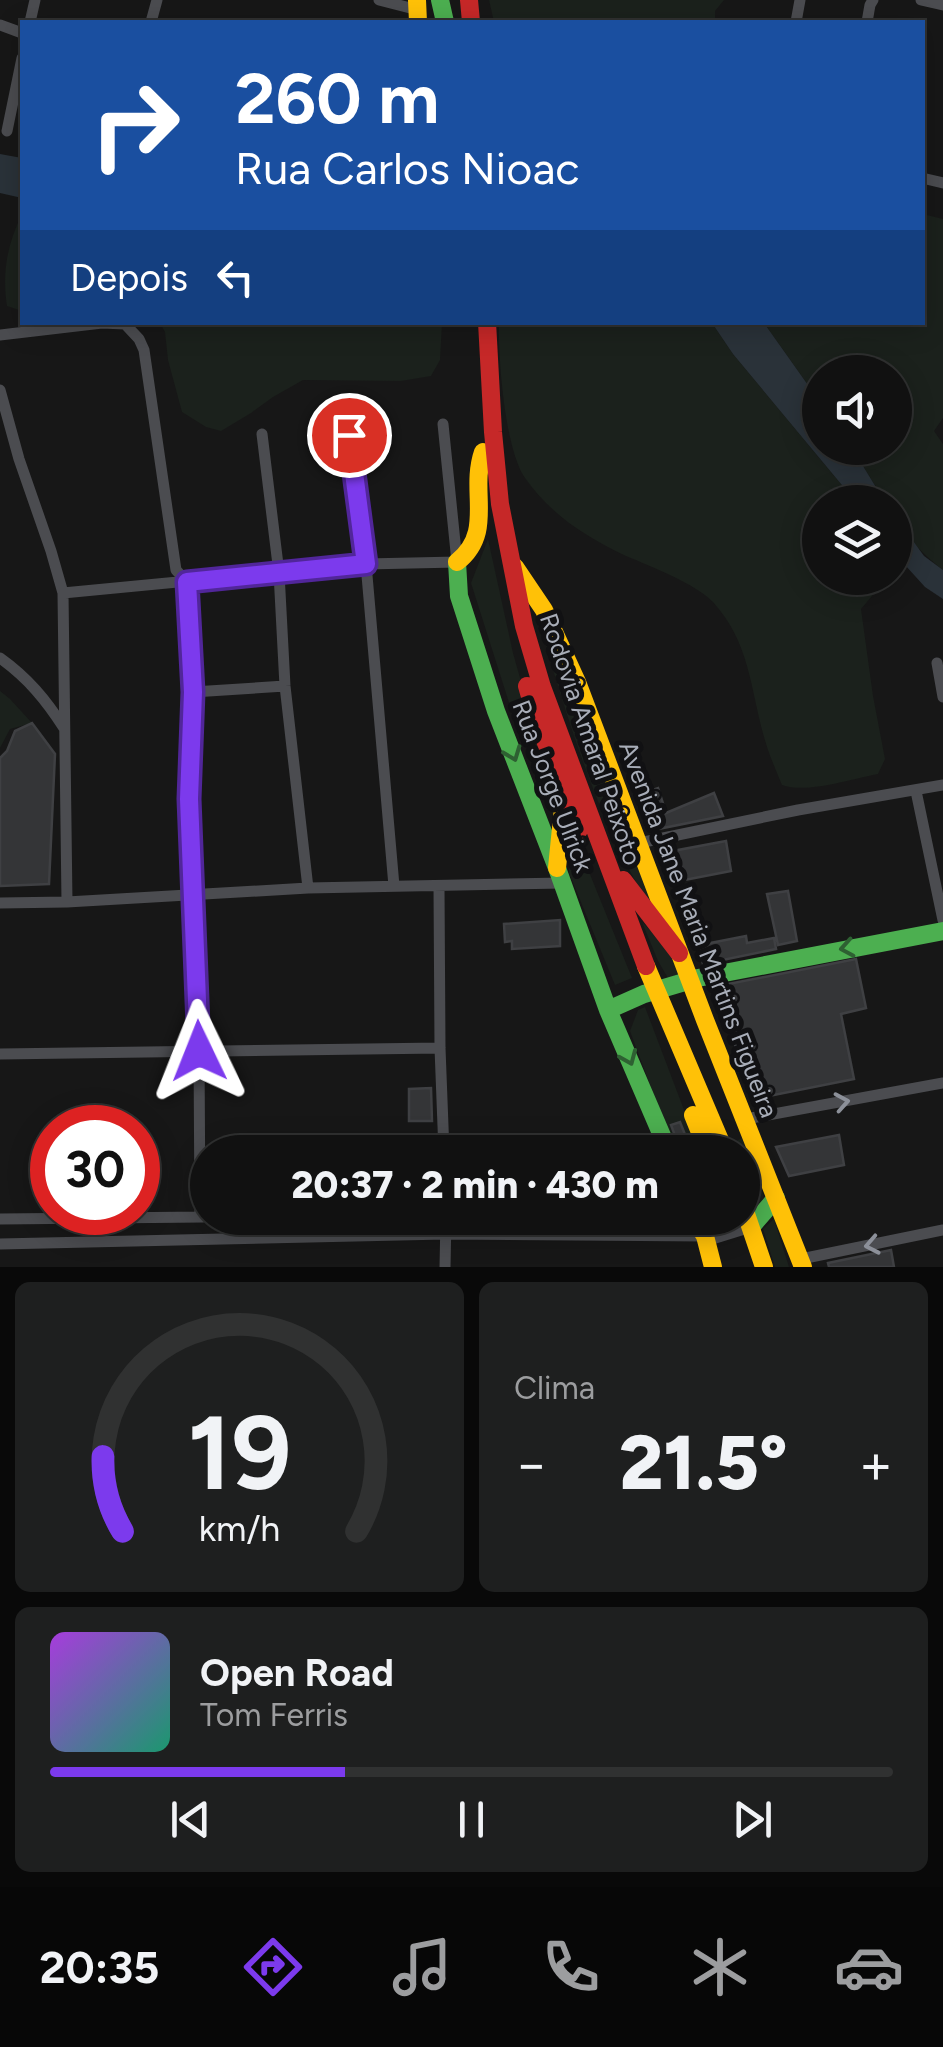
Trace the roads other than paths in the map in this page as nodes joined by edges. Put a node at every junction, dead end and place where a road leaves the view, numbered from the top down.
1 (379, 0) edge
2 (921, 0) edge
3 (943, 5) edge
4 (418, 11) edge
5 (20, 66) edge
6 (4, 130) edge
7 (83, 325) edge
8 (125, 325) edge
9 (475, 325) edge
10 (487, 325) edge
11 (0, 334) edge
12 (0, 390) edge
13 (345, 403) dead end
14 (443, 424) dead end
15 (262, 434) dead end
16 (482, 452) junction
17 (456, 562) junction
18 (512, 563) junction
19 (366, 564) junction
20 (279, 573) junction
21 (187, 582) junction
22 (62, 593) junction
23 (544, 610) junction
24 (524, 626) junction
25 (0, 658) edge
26 (937, 663) dead end
27 (285, 686) junction
28 (193, 692) junction
29 (943, 697) edge
30 (64, 728) junction
31 (943, 784) edge
32 (916, 790) junction
33 (564, 794) junction
34 (596, 833) junction
35 (639, 843) junction
36 (560, 875) junction
37 (394, 886) junction
38 (439, 887) junction
39 (308, 888) junction
40 (193, 894) junction
41 (0, 902) edge
42 (67, 902) junction
43 (943, 920) edge
44 (943, 932) edge
45 (679, 952) junction
46 (689, 979) junction
47 (648, 990) junction
48 (608, 1010) junction
49 (440, 1048) junction
50 (199, 1051) junction
51 (0, 1054) edge
52 (943, 1083) edge
53 (746, 1119) junction
54 (202, 1135) edge
55 (443, 1135) edge
56 (662, 1135) edge
57 (702, 1135) edge
58 (725, 1135) edge
59 (776, 1198) junction
60 (760, 1210) edge
61 (190, 1217) edge
62 (0, 1219) edge
63 (943, 1230) edge
64 (400, 1235) edge
65 (445, 1235) edge
66 (575, 1235) edge
67 (720, 1235) edge
68 (743, 1235) edge
69 (746, 1235) edge
70 (705, 1236) junction
71 (0, 1244) edge
72 (802, 1263) edge
73 (445, 1267) edge
74 (713, 1267) edge
75 (750, 1267) edge
76 (764, 1267) edge

1 - 4 street
2 - 3 street
5 - 6 street
7 - 11 street
8 - 21 street
9 - 16 main road, Rodovia Amaral Peixoto
10 - 18 main road, Rodovia Amaral Peixoto
12 - 22 street
13 - 19 street
14 - 17 street, Rua Jorge Ulrick
15 - 20 street
16 - 17 main road
16 - 33 main road, Rodovia Amaral Peixoto
17 - 19 street
17 -> 36 main road, Rua Jorge Ulrick
18 - 23 main road, Avenida Jane Maria Martins Figueira
18 - 24 main road, Rodovia Amaral Peixoto
19 - 20 street
19 - 37 street
20 - 21 street
20 - 27 street
21 - 22 street
21 - 28 street
22 - 30 street
23 - 24 main road
23 - 35 main road, Avenida Jane Maria Martins Figueira
24 - 34 main road, Rodovia Amaral Peixoto
25 - 30 street
26 - 29 street
27 - 28 street
27 - 39 street
28 - 40 street
30 - 42 street
31 - 32 street
32 - 35 street
32 - 43 street
33 - 36 main road
33 - 47 main road, Rodovia Amaral Peixoto
34 - 45 main road
34 - 47 main road, Rodovia Amaral Peixoto
35 - 45 main road, Avenida Jane Maria Martins Figueira
36 - 38 street
36 - 48 main road, Rua Jorge Ulrick
37 - 38 street
37 - 39 street
38 - 49 street
39 - 40 street
40 - 42 street
40 - 50 street
41 - 42 street
44 -> 46 main road
45 - 46 main road, Avenida Jane Maria Martins Figueira
46 - 47 main road
46 - 53 main road, Avenida Jane Maria Martins Figueira
47 - 48 main road
47 - 57 main road, Rodovia Amaral Peixoto
47 - 58 main road
48 -> 56 main road, Rua Jorge Ulrick
49 - 50 street
49 - 55 street
50 - 51 street
50 - 54 street
53 -> 52 street
53 - 59 main road, Avenida Jane Maria Martins Figueira
59 - 60 main road
59 - 72 main road, Avenida Jane Maria Martins Figueira
61 - 62 street
63 -> 72 street
64 - 71 street
65 - 73 street
66 - 70 street
67 - 70 street
68 - 75 main road
69 - 76 main road
70 - 74 main road

